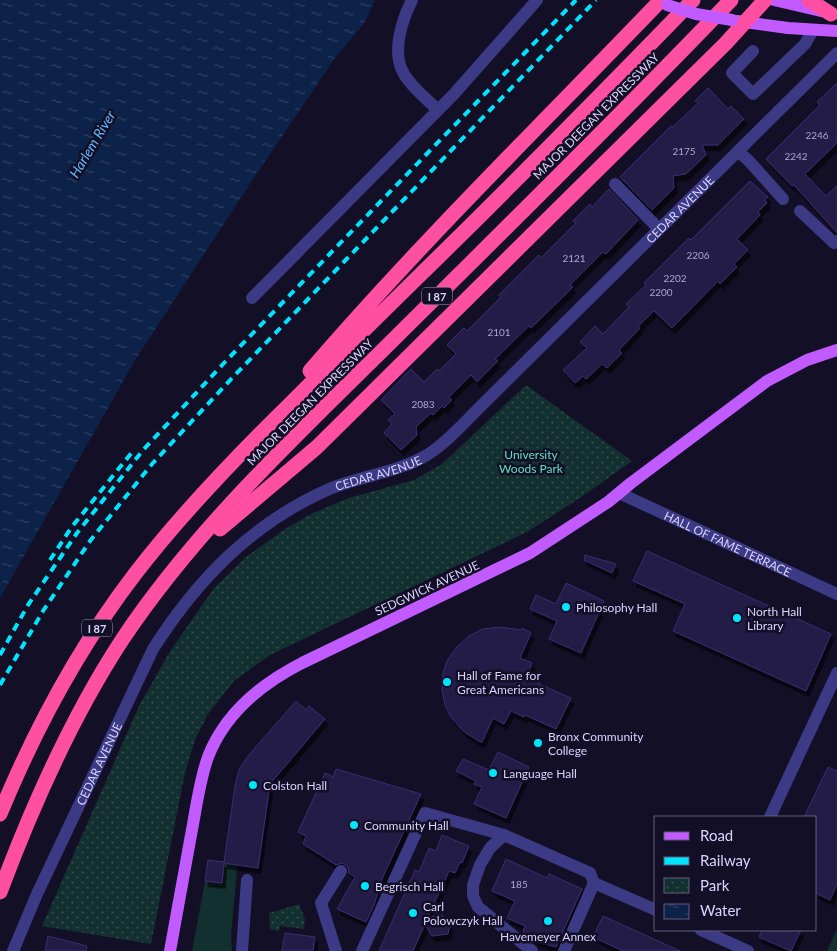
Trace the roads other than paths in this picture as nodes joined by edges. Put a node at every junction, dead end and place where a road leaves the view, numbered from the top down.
1 (412, 0) edge
2 (537, 0) edge
3 (693, 0) edge
4 (731, 0) edge
5 (765, 0) edge
6 (774, 0) edge
7 (809, 0) edge
8 (661, 2) edge
9 (834, 16) edge
10 (739, 21) junction
11 (813, 30) junction
12 (837, 31) edge
13 (753, 50) dead end
14 (837, 53) edge
15 (438, 110) junction
16 (738, 151) junction
17 (616, 184) dead end
18 (783, 199) dead end
19 (800, 211) dead end
20 (659, 228) junction
21 (836, 242) edge
22 (252, 298) dead end
23 (837, 350) edge
24 (229, 466) junction
25 (619, 493) junction
26 (837, 594) edge
27 (151, 599) junction
28 (837, 673) edge
29 (833, 690) edge
30 (0, 814) edge
31 (770, 816) edge
32 (504, 835) junction
33 (341, 871) dead end
34 (247, 880) dead end
35 (594, 882) junction
36 (0, 892) edge
37 (654, 909) edge
38 (717, 933) edge
39 (13, 951) edge
40 (170, 951) edge
41 (242, 951) edge
42 (336, 951) edge
43 (362, 951) edge
44 (532, 951) edge
45 (564, 951) edge
46 (747, 951) edge

1 - 15 street
2 - 15 street
3 - 24 highway, MAJOR DEEGAN EXPRESSWAY / I 87
4 - 27 highway, MAJOR DEEGAN EXPRESSWAY / I 87
5 - 10 highway
6 - 9 main road
7 - 9 highway
8 - 10 main road, bridge
8 - 24 highway
10 - 11 main road
10 - 27 highway
11 - 12 main road
11 - 13 street
14 - 16 street, CEDAR AVENUE
15 - 22 street
16 - 18 street
16 - 20 street, CEDAR AVENUE
17 - 20 street
19 - 21 street
20 - 39 street, CEDAR AVENUE
23 - 25 main road, SEDGWICK AVENUE
24 - 30 highway, MAJOR DEEGAN EXPRESSWAY / I 87
25 - 26 street, HALL OF FAME TERRACE
25 - 40 main road, SEDGWICK AVENUE
27 - 36 highway, MAJOR DEEGAN EXPRESSWAY / I 87
28 - 29 street
29 - 31 street
32 - 35 street
32 - 43 street
32 - 44 street
33 - 42 street
34 - 41 street
35 - 37 street
35 - 45 street
38 - 46 street

